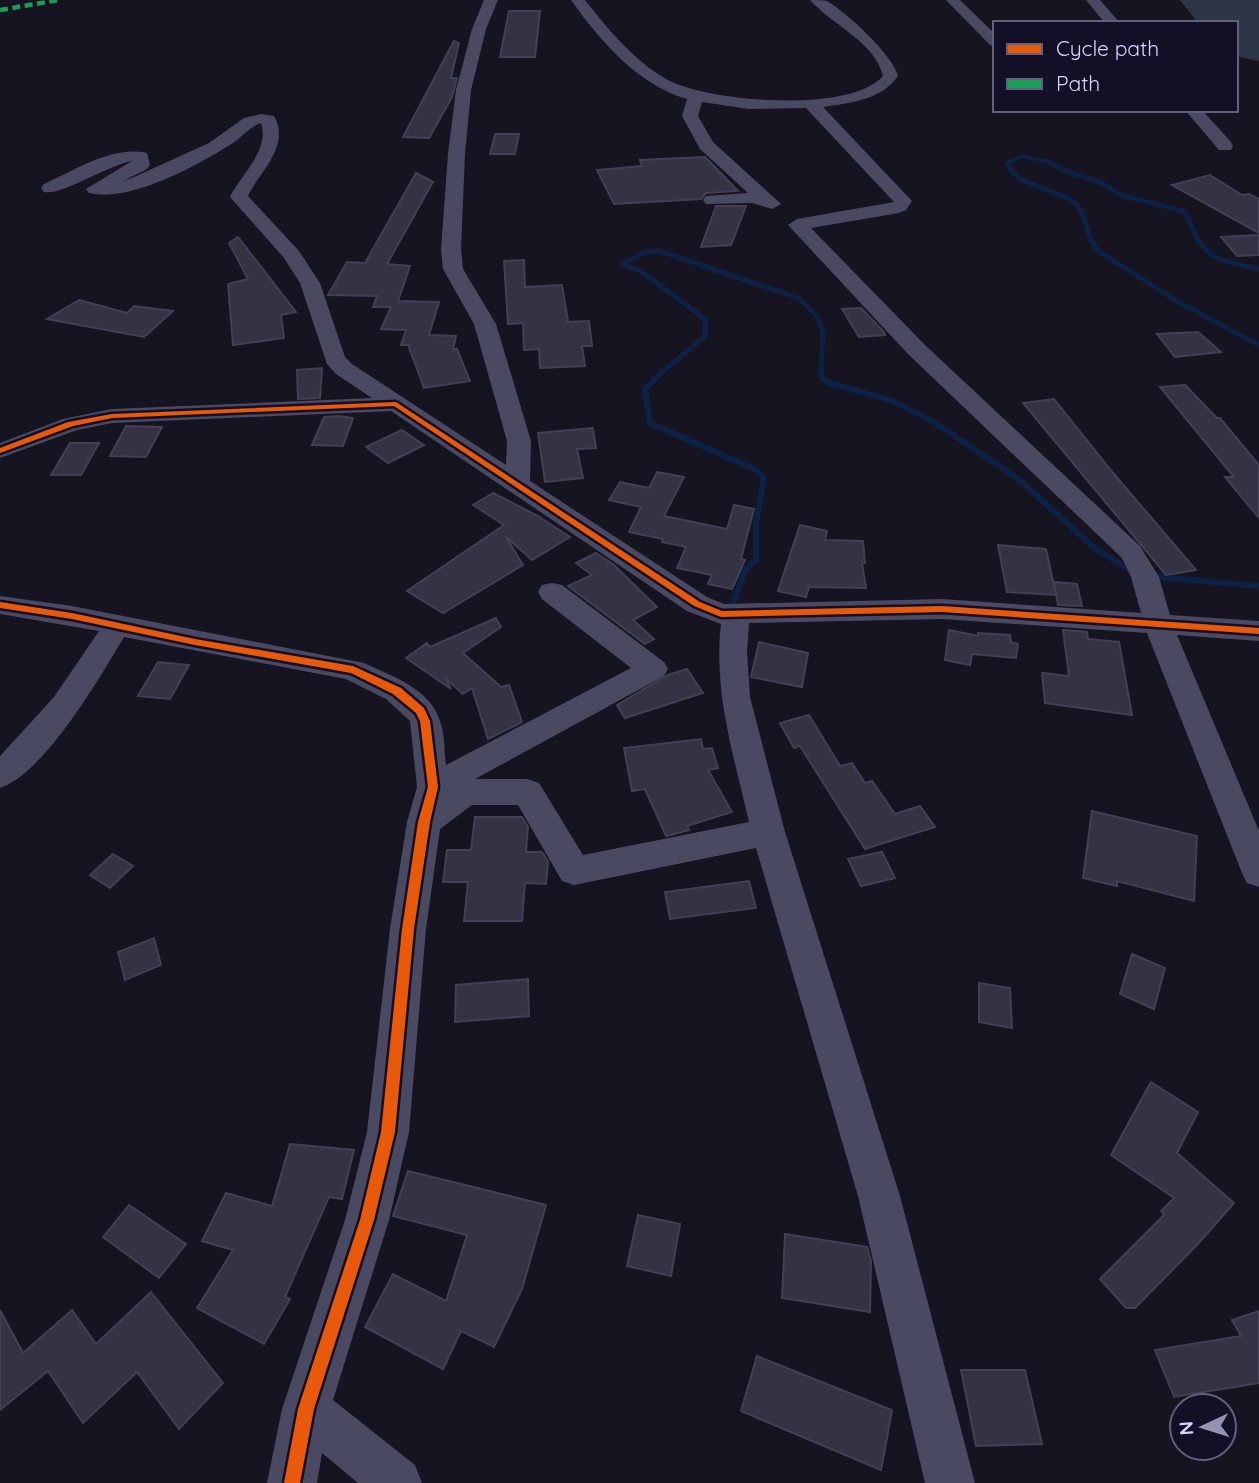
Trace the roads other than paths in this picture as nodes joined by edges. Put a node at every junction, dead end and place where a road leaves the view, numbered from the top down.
1 (491, 0) edge
2 (578, 0) edge
3 (817, 0) edge
4 (953, 0) edge
5 (1093, 0) edge
6 (1112, 21) edge
7 (993, 40) edge
8 (696, 96) junction
9 (810, 103) junction
10 (1195, 112) edge
11 (1225, 146) dead end
12 (50, 188) dead end
13 (712, 200) dead end
14 (768, 201) junction
15 (797, 225) junction
16 (396, 404) junction
17 (0, 451) edge
18 (517, 484) junction
19 (552, 592) dead end
20 (0, 605) edge
21 (736, 615) junction
22 (1157, 622) junction
23 (117, 625) junction
24 (1259, 631) edge
25 (0, 775) edge
26 (428, 805) junction
27 (768, 832) junction
28 (1259, 873) edge
29 (306, 1409) junction
30 (292, 1483) edge
31 (397, 1483) edge
32 (950, 1483) edge

1 - 18 street
2 - 8 street
3 - 9 street
4 - 7 street
5 - 6 street
8 - 9 street
8 - 14 street
9 - 15 street
10 - 11 street
12 - 16 street
13 - 14 street
14 - 15 street
15 - 22 street
16 - 17 street
16 - 18 street
18 - 21 street
19 - 26 street
20 - 23 street
21 - 22 street
21 - 27 street
22 - 24 street
22 - 28 street
23 - 25 street
23 - 26 street
26 - 27 street
26 - 29 street
27 - 32 street
29 - 30 street
29 - 31 street

